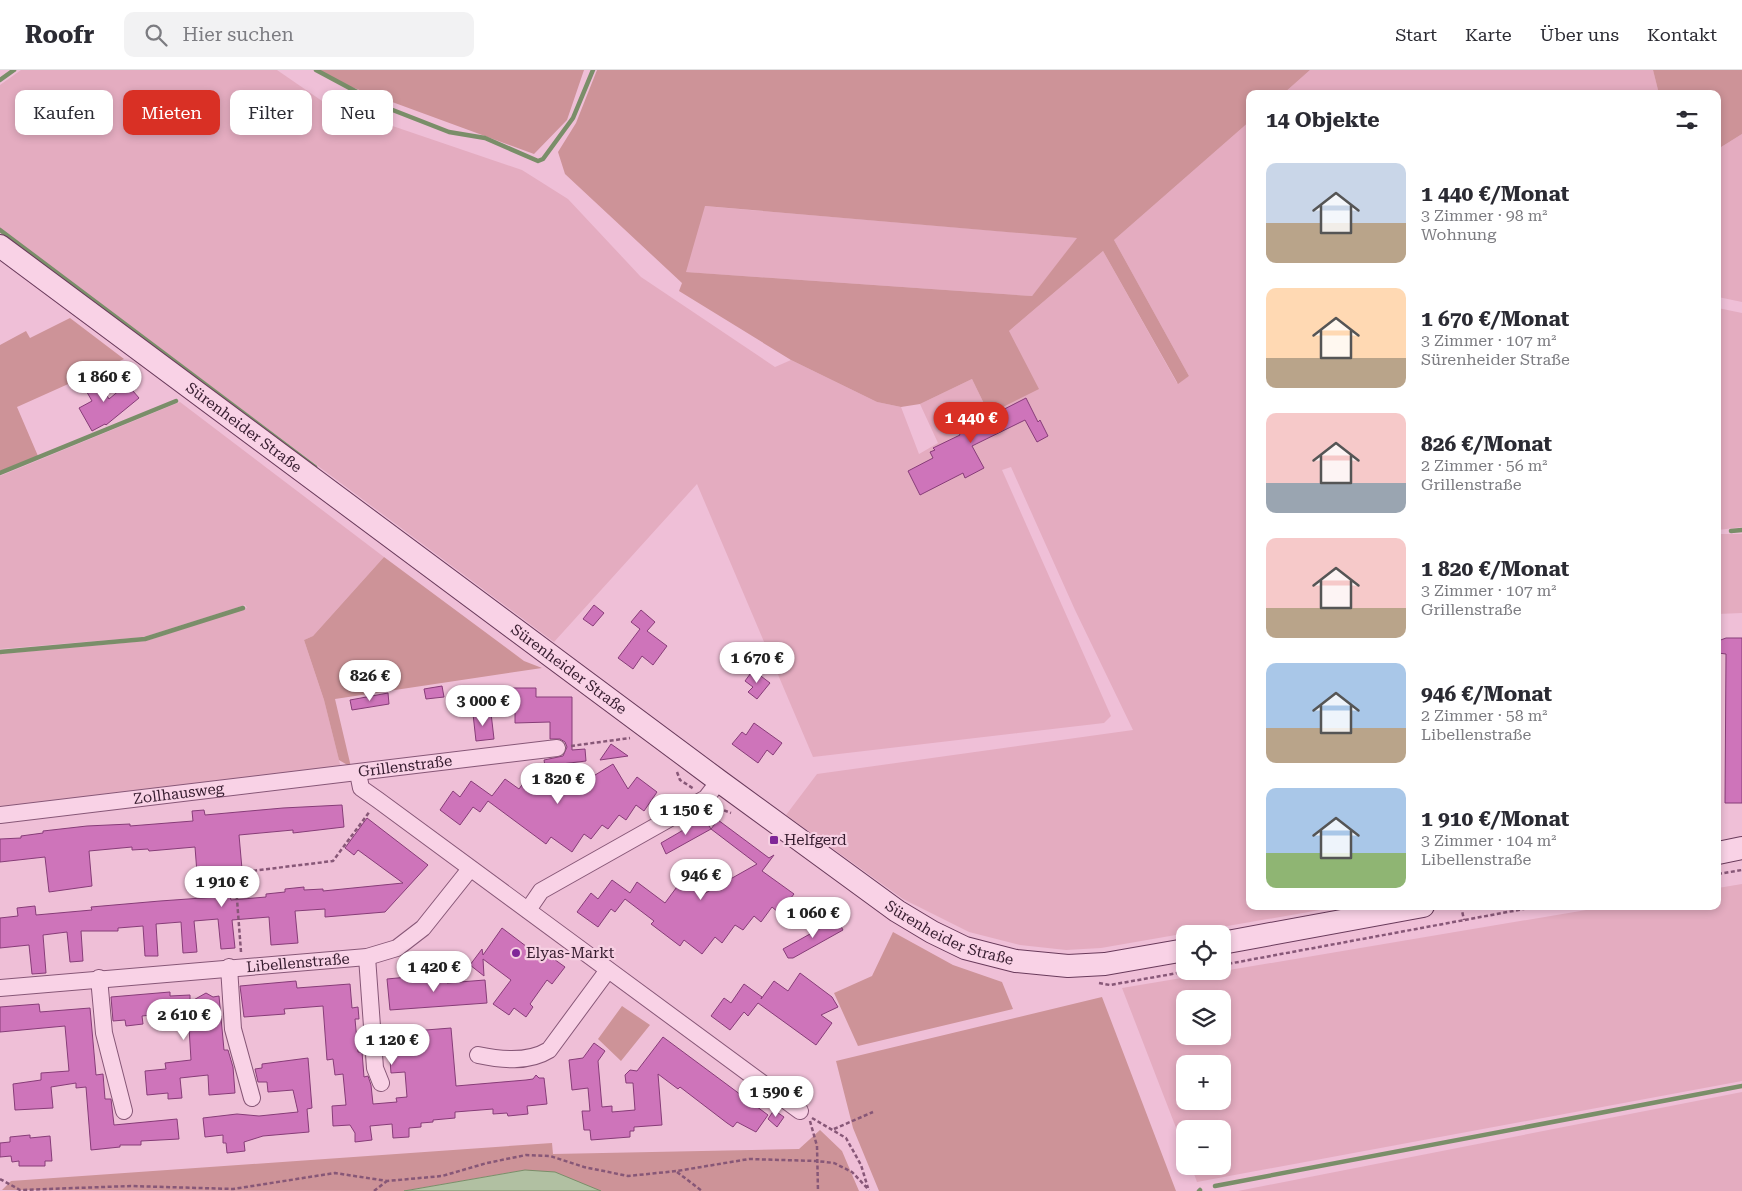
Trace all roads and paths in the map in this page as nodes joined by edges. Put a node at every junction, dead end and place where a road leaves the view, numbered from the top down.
1 (0, 246) edge
2 (648, 727) junction
3 (557, 748) joint
4 (358, 773) junction
5 (719, 781) junction
6 (378, 800) junction
7 (0, 816) edge
8 (1742, 848) edge
9 (1721, 852) edge
10 (470, 869) junction
11 (1742, 870) edge
12 (1721, 874) edge
13 (528, 910) junction
14 (1401, 910) edge
15 (1462, 910) edge
16 (1518, 910) edge
17 (1464, 920) junction
18 (1231, 941) edge
19 (1176, 952) edge
20 (367, 957) junction
21 (1231, 963) edge
22 (235, 967) junction
23 (608, 970) junction
24 (99, 978) junction
25 (0, 988) edge
26 (478, 1055) dead end
27 (382, 1083) dead end
28 (252, 1098) dead end
29 (124, 1110) dead end
30 (800, 1112) dead end
31 (874, 1112) dead end
32 (834, 1129) junction
33 (818, 1161) junction
34 (677, 1172) junction
35 (0, 1180) edge
36 (387, 1181) junction
37 (235, 1190) edge
38 (374, 1191) edge
39 (702, 1191) edge
40 (818, 1191) edge
41 (869, 1191) edge

1 - 2 main road, Sürenheider Straße
2 - 3 path
2 - 5 main road, Sürenheider Straße
3 - 4 street, Grillenstraße
4 - 6 street, Grillenstraße
4 - 7 street, Zollhausweg
5 - 13 street
5 - 19 main road, Sürenheider Straße
6 - 10 street, Grillenstraße
6 - 22 path
8 - 9 main road
10 - 13 street, Grillenstraße
10 - 20 street, Libellenstraße
11 - 12 path
13 - 23 street, Grillenstraße
14 - 18 main road
15 - 17 path
16 - 17 path
17 - 21 path
20 - 22 street, Libellenstraße
20 - 27 street, Libellenstraße
22 - 24 street, Libellenstraße
22 - 28 street, Libellenstraße
23 - 26 street
23 - 30 street, Grillenstraße
24 - 25 street, Libellenstraße
24 - 29 street
31 - 32 path
32 - 33 path
32 - 41 path
33 - 34 path
33 - 40 path
33 - 41 path
34 - 36 path
34 - 39 path
35 - 37 path
36 - 37 path
36 - 38 path

